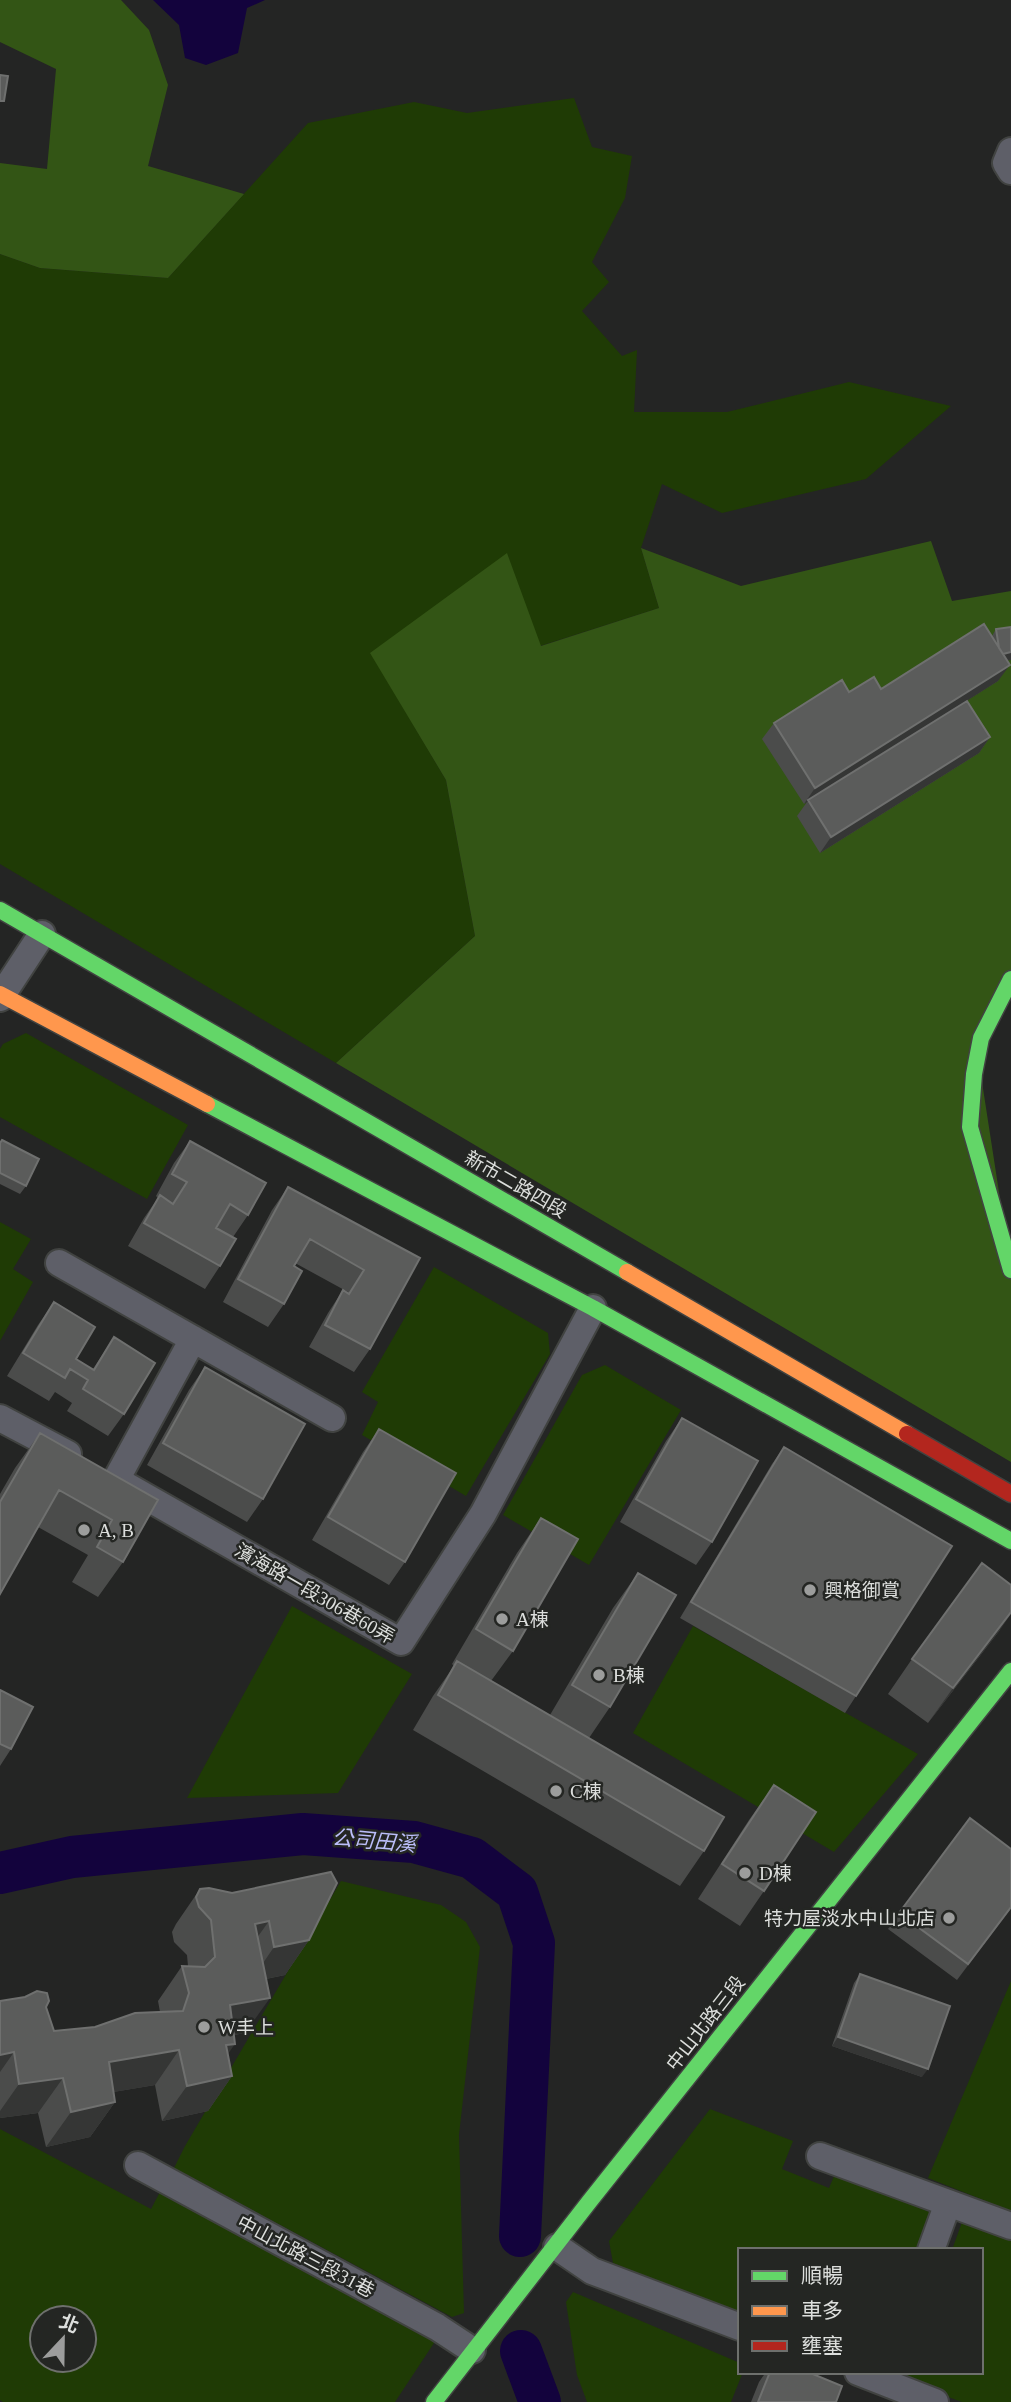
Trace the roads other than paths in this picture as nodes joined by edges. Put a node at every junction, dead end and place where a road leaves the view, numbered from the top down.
1 (1011, 151) edge
2 (1011, 171) edge
3 (0, 910) edge
4 (42, 934) junction
5 (1011, 979) edge
6 (1, 996) edge
7 (59, 1263) dead end
8 (1011, 1270) edge
9 (593, 1308) junction
10 (193, 1339) junction
11 (0, 1418) edge
12 (332, 1418) dead end
13 (116, 1480) junction
14 (1011, 1494) edge
15 (1011, 1541) edge
16 (1011, 1671) edge
17 (820, 2156) dead end
18 (138, 2165) dead end
19 (948, 2203) junction
20 (1011, 2226) edge
21 (557, 2247) junction
22 (932, 2248) edge
23 (738, 2327) edge
24 (472, 2350) junction
25 (862, 2374) edge
26 (881, 2385) edge
27 (434, 2402) edge
28 (935, 2402) edge

1 - 2 street
3 - 4 street, 新市二路四段
4 - 6 street
4 - 14 street, 新市二路四段
5 - 8 street
6 - 9 street
7 - 10 street
9 - 13 street, 濱海路一段306巷60弄
9 - 15 street
10 - 12 street
10 - 13 street
11 - 13 street, 濱海路一段306巷60弄
16 - 21 street, 中山北路三段
17 - 19 street
18 - 24 street, 中山北路三段31巷
19 - 20 street
19 - 22 street
21 - 23 street
21 - 24 street, 中山北路三段
24 - 27 street, 中山北路三段
25 - 26 street
26 - 28 street

